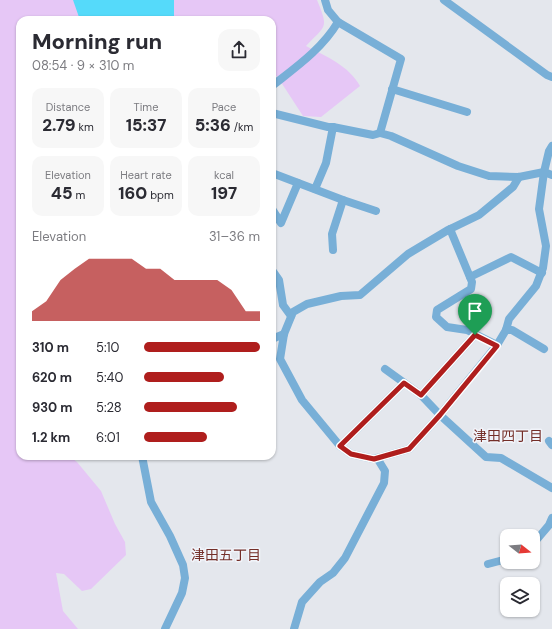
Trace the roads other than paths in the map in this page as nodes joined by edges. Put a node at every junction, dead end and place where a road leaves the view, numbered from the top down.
1 (325, 0) edge
2 (449, 1) edge
3 (338, 22) junction
4 (552, 77) edge
5 (276, 83) edge
6 (392, 89) junction
7 (467, 112) dead end
8 (276, 114) edge
9 (333, 127) junction
10 (380, 133) junction
11 (552, 146) edge
12 (548, 173) edge
13 (276, 175) edge
14 (519, 177) junction
15 (298, 183) junction
16 (315, 189) junction
17 (343, 200) junction
18 (376, 211) dead end
19 (276, 215) edge
20 (450, 229) junction
21 (333, 250) dead end
22 (542, 274) junction
23 (276, 276) edge
24 (470, 277) junction
25 (292, 316) junction
26 (506, 330) junction
27 (284, 334) junction
28 (475, 335) junction
29 (276, 337) edge
30 (497, 346) junction
31 (544, 349) dead end
32 (386, 369) dead end
33 (404, 383) junction
34 (421, 395) junction
35 (440, 415) junction
36 (340, 446) junction
37 (377, 458) junction
38 (143, 460) edge
39 (552, 488) edge
40 (552, 518) edge
41 (540, 536) edge
42 (500, 561) edge
43 (488, 564) dead end
44 (165, 629) edge
45 (294, 629) edge

1 - 3 street
2 - 4 street
3 - 5 street
3 - 6 street
6 - 7 street
6 - 10 street
8 - 9 street
9 - 10 street
9 - 16 street
10 - 14 street
11 - 12 street
12 - 14 street
12 - 22 street
13 - 15 street
14 - 20 street
15 - 16 street
15 - 19 street
16 - 17 street
17 - 18 street
17 - 21 street
20 - 24 street
20 - 25 street
22 - 24 street
22 - 26 street
23 - 25 street
24 - 28 street
25 - 27 street
26 - 30 street
26 - 31 street
27 - 29 street
27 - 36 street
28 - 30 street
28 - 34 street
30 - 35 street
32 - 33 street
33 - 34 street
33 - 36 street
34 - 35 street
35 - 37 street
35 - 39 street
36 - 37 street
37 - 45 street
38 - 44 street
40 - 41 street
42 - 43 street

